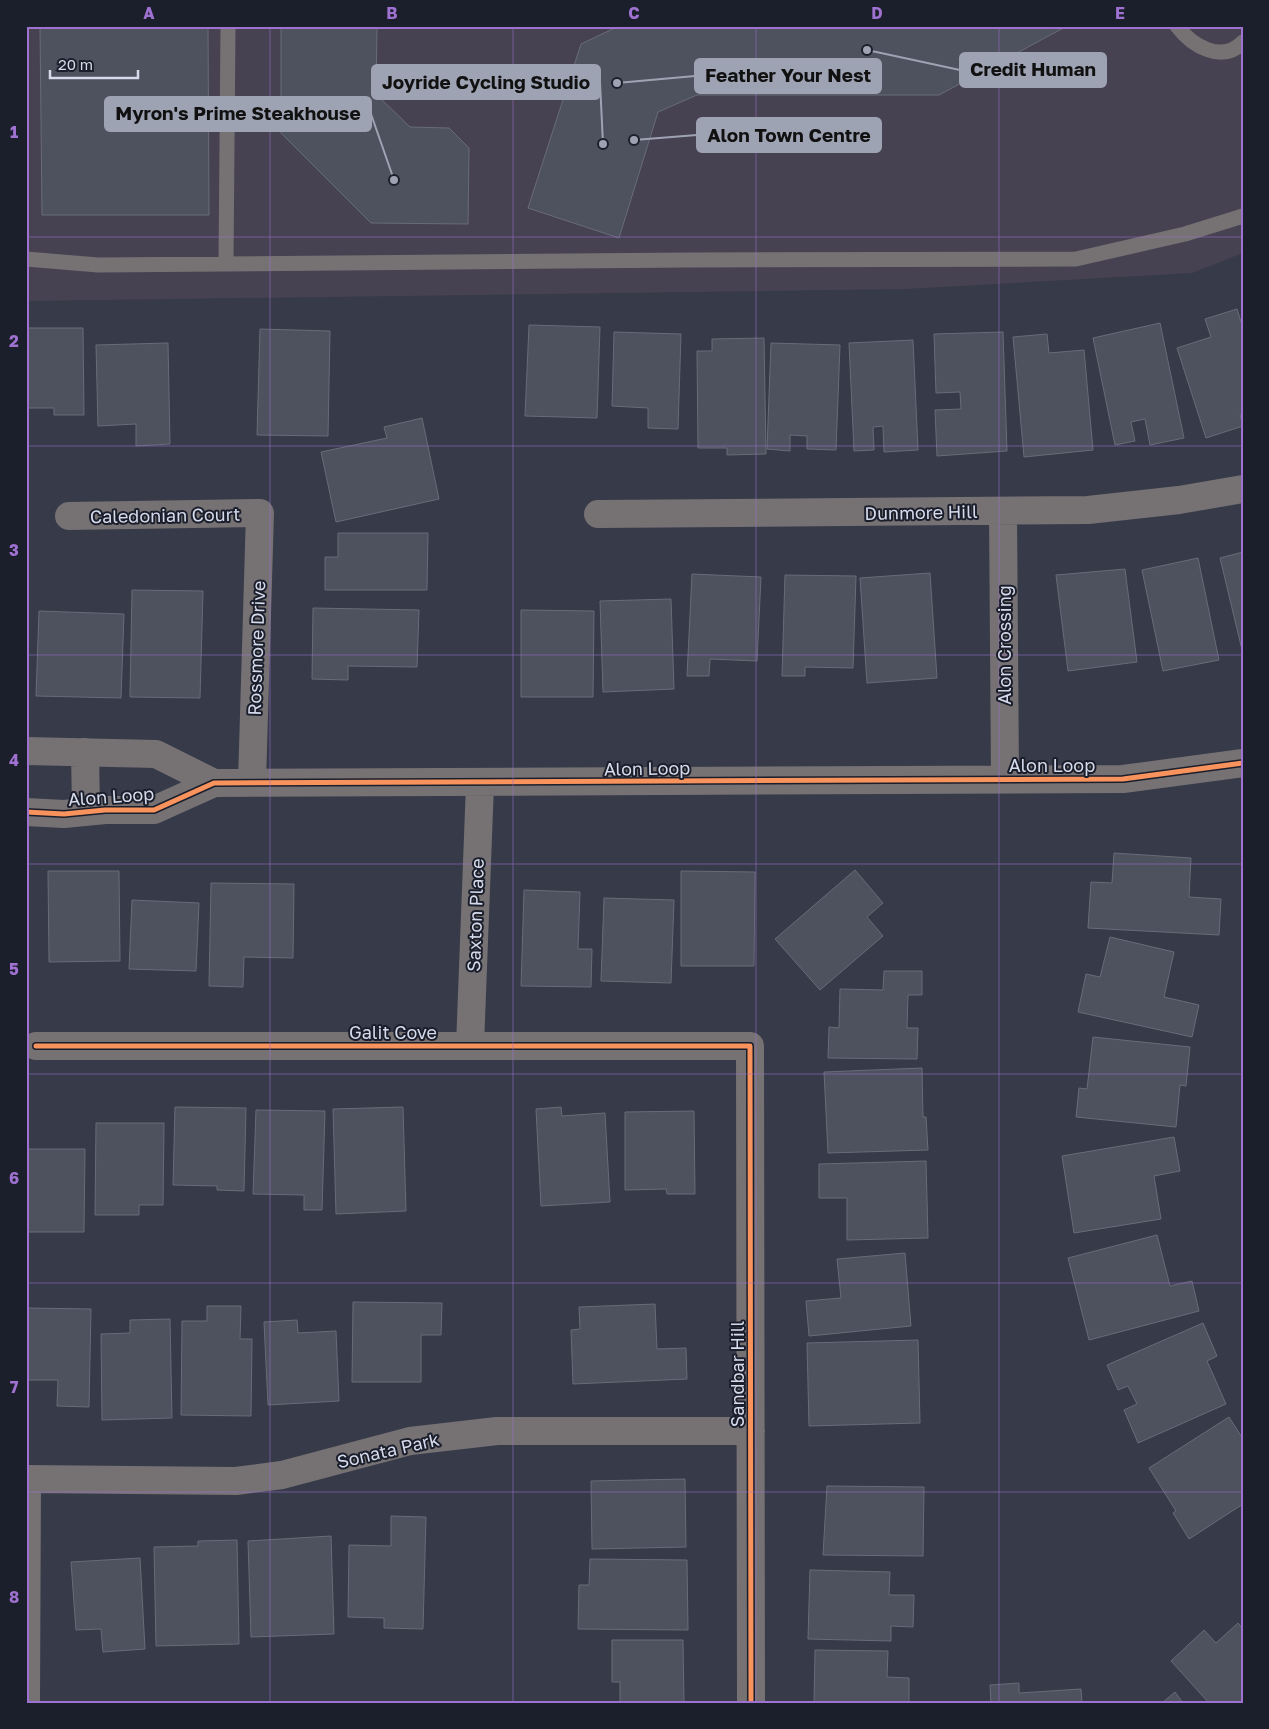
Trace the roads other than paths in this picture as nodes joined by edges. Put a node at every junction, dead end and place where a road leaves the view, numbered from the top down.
1 (228, 26) edge
2 (1177, 26) edge
3 (1243, 42) edge
4 (1243, 216) edge
5 (26, 260) edge
6 (226, 264) junction
7 (1243, 488) edge
8 (1003, 511) junction
9 (260, 513) joint
10 (598, 514) dead end
11 (69, 516) dead end
12 (26, 750) edge
13 (85, 752) junction
14 (1243, 763) edge
15 (1005, 779) junction
16 (252, 782) junction
17 (214, 783) junction
18 (480, 784) junction
19 (26, 812) edge
20 (86, 812) junction
21 (36, 1046) dead end
22 (470, 1046) junction
23 (750, 1046) joint
24 (751, 1431) junction
25 (27, 1479) edge
26 (26, 1703) edge
27 (752, 1703) edge

1 - 6 lane
2 - 3 lane
4 - 6 lane
5 - 6 lane
7 - 8 street, Dunmore Hill
8 - 10 street, Dunmore Hill
8 - 15 street, Alon Crossing
9 - 11 street, Caledonian Court
9 - 16 street, Rossmore Drive
12 - 13 street, Alon Loop
13 - 17 street, Alon Loop
13 - 20 street, Alon Loop
14 - 15 street, Alon Loop
15 - 18 street, Alon Loop
16 - 17 street, Alon Loop
16 - 18 street, Alon Loop
17 - 20 street, Alon Loop
18 - 22 street, Saxton Place
19 - 20 street, Alon Loop
21 - 22 street, Galit Cove
22 - 23 street, Galit Cove
23 - 24 street, Sandbar Hill
24 - 25 street, Sonata Park
24 - 27 street, Sandbar Hill
25 - 26 street

